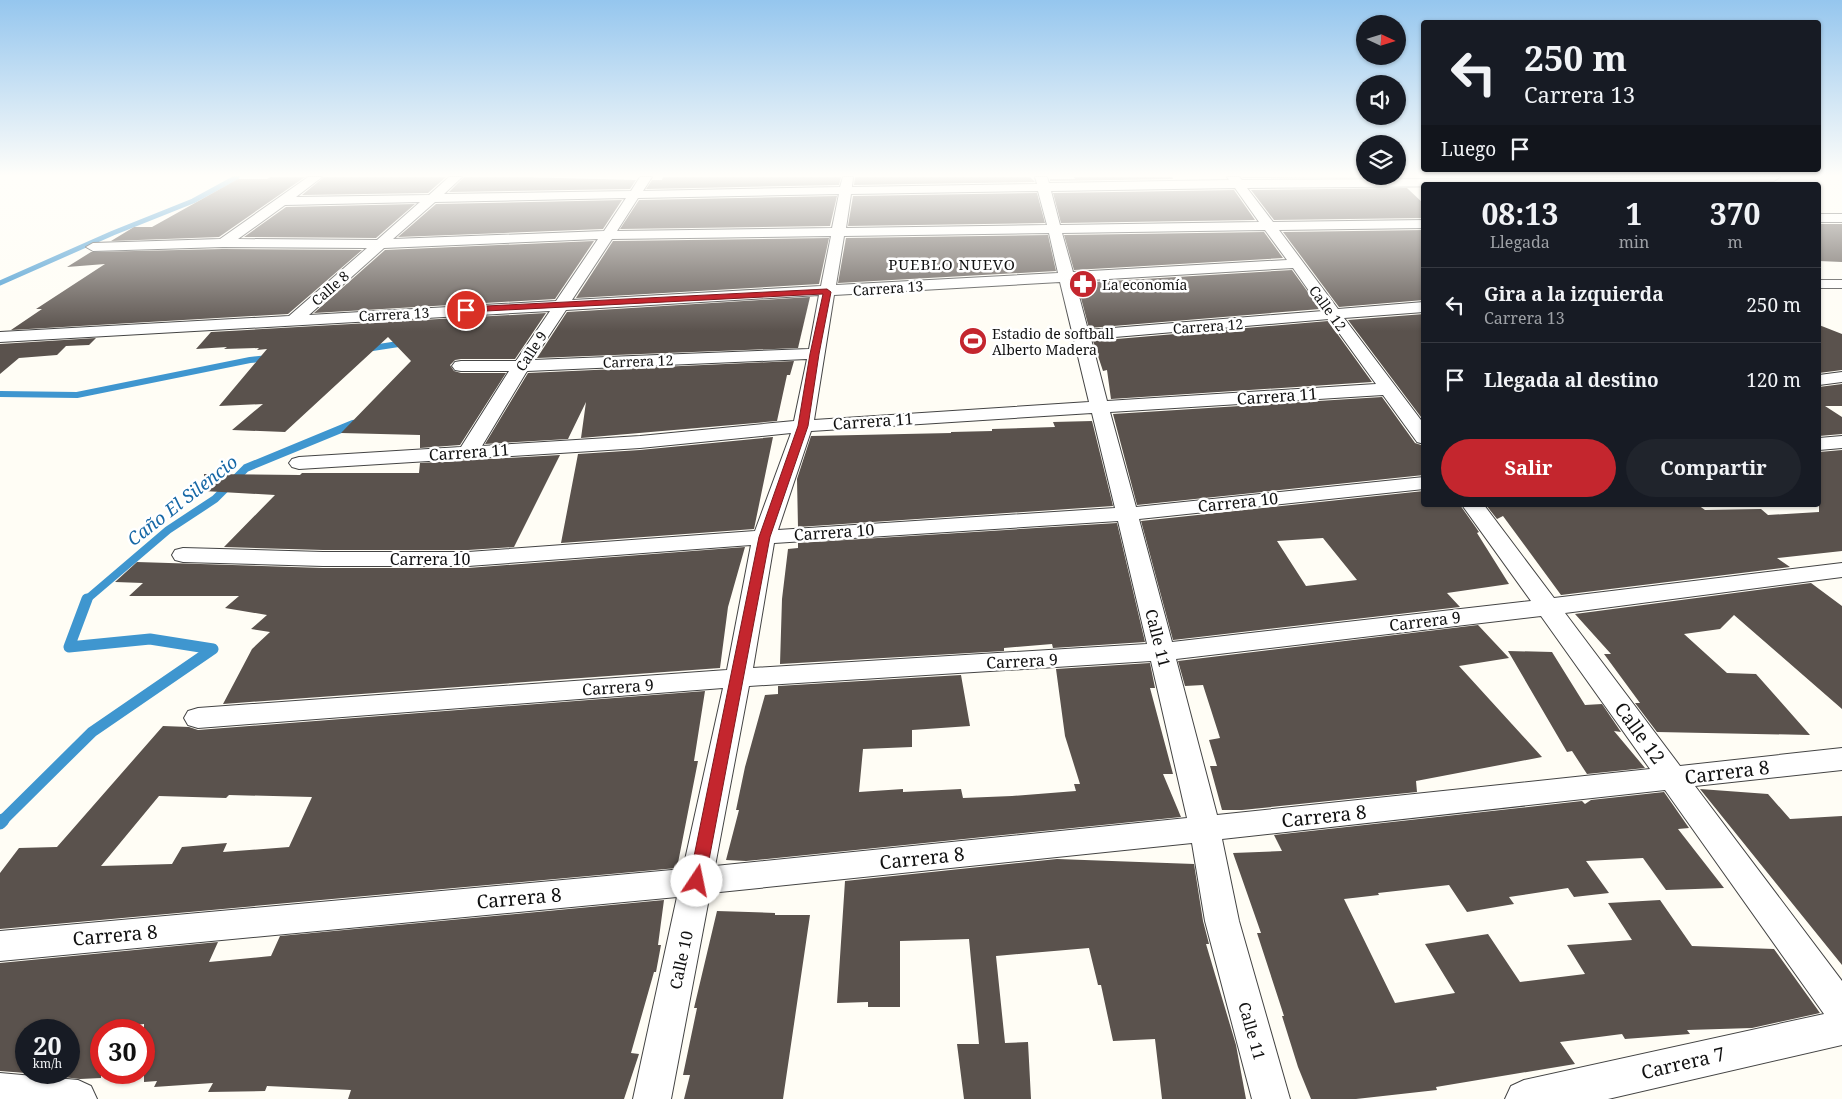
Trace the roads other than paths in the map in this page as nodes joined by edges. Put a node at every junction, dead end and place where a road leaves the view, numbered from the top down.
1 (244, 228) edge
2 (398, 228) edge
3 (612, 228) edge
4 (1092, 228) edge
5 (1270, 228) edge
6 (1054, 229) junction
7 (838, 231) junction
8 (607, 235) junction
9 (223, 243) junction
10 (380, 244) junction
11 (93, 247) dead end
12 (1296, 264) junction
13 (1066, 276) junction
14 (1821, 284) edge
15 (1842, 284) edge
16 (827, 292) junction
17 (562, 304) junction
18 (1421, 308) edge
19 (1334, 316) junction
20 (294, 320) junction
21 (1081, 335) junction
22 (0, 337) edge
23 (814, 354) junction
24 (461, 366) dead end
25 (521, 366) junction
26 (1842, 377) edge
27 (1821, 380) edge
28 (1388, 389) junction
29 (1098, 407) junction
30 (803, 426) junction
31 (1421, 434) edge
32 (468, 452) junction
33 (299, 464) dead end
34 (1421, 483) edge
35 (1473, 507) edge
36 (1126, 514) junction
37 (764, 537) junction
38 (184, 555) dead end
39 (1842, 570) edge
40 (1547, 607) junction
41 (1162, 652) junction
42 (738, 678) junction
43 (198, 718) dead end
44 (1842, 759) edge
45 (1672, 778) junction
46 (1204, 829) junction
47 (697, 881) junction
48 (0, 946) edge
49 (1842, 1010) edge
50 (1842, 1028) edge
51 (0, 1092) edge
52 (1544, 1097) edge
53 (78, 1099) edge
54 (652, 1099) edge
55 (1271, 1099) edge

1 - 9 street
2 - 10 street, Calle 8
3 - 8 street, Calle 9
4 - 6 street
5 - 12 street, Calle 12
6 - 7 street
6 - 13 street, Calle 11
7 - 8 street
7 - 16 street, Calle 10
8 - 10 street
8 - 17 street, Calle 9
9 - 10 street
9 - 11 street
10 - 20 street, Calle 8
12 - 13 street, Carrera 13
12 - 19 street, Calle 12
13 - 16 street, Carrera 13
13 - 21 street, Calle 11
14 - 15 street
16 - 17 street, Carrera 13
16 - 23 street, Calle 10
17 - 20 street, Carrera 13
17 - 25 street, Calle 9
18 - 19 street, Carrera 12
19 - 21 street, Carrera 12
19 - 28 street, Calle 12
20 - 22 street, Carrera 13
21 - 29 street, Calle 11
23 - 25 street, Carrera 12
23 - 30 street, Calle 10
24 - 25 street, Carrera 12
25 - 32 street, Calle 9
26 - 27 street
28 - 29 street, Carrera 11
28 - 31 street, Calle 12
29 - 30 street, Carrera 11
29 - 36 street, Calle 11
30 - 32 street, Carrera 11
30 - 37 street, Calle 10
32 - 33 street, Carrera 11
34 - 36 street, Carrera 10
35 - 40 street, Calle 12
36 - 37 street, Carrera 10
36 - 41 street, Calle 11
37 - 38 street, Carrera 10
37 - 42 street, Calle 10
39 - 40 street, Carrera 9
40 - 41 street, Carrera 9
40 - 45 street, Calle 12
41 - 42 street, Carrera 9
41 - 46 street, Calle 11
42 - 43 street, Carrera 9
42 - 47 street, Calle 10
44 - 45 street, Carrera 8
45 - 46 street, Carrera 8
45 - 49 street, Calle 12
46 - 47 street, Carrera 8
46 - 55 street, Calle 11
47 - 48 street, Carrera 8
47 - 54 street, Calle 10
50 - 52 street, Carrera 7
51 - 53 street

